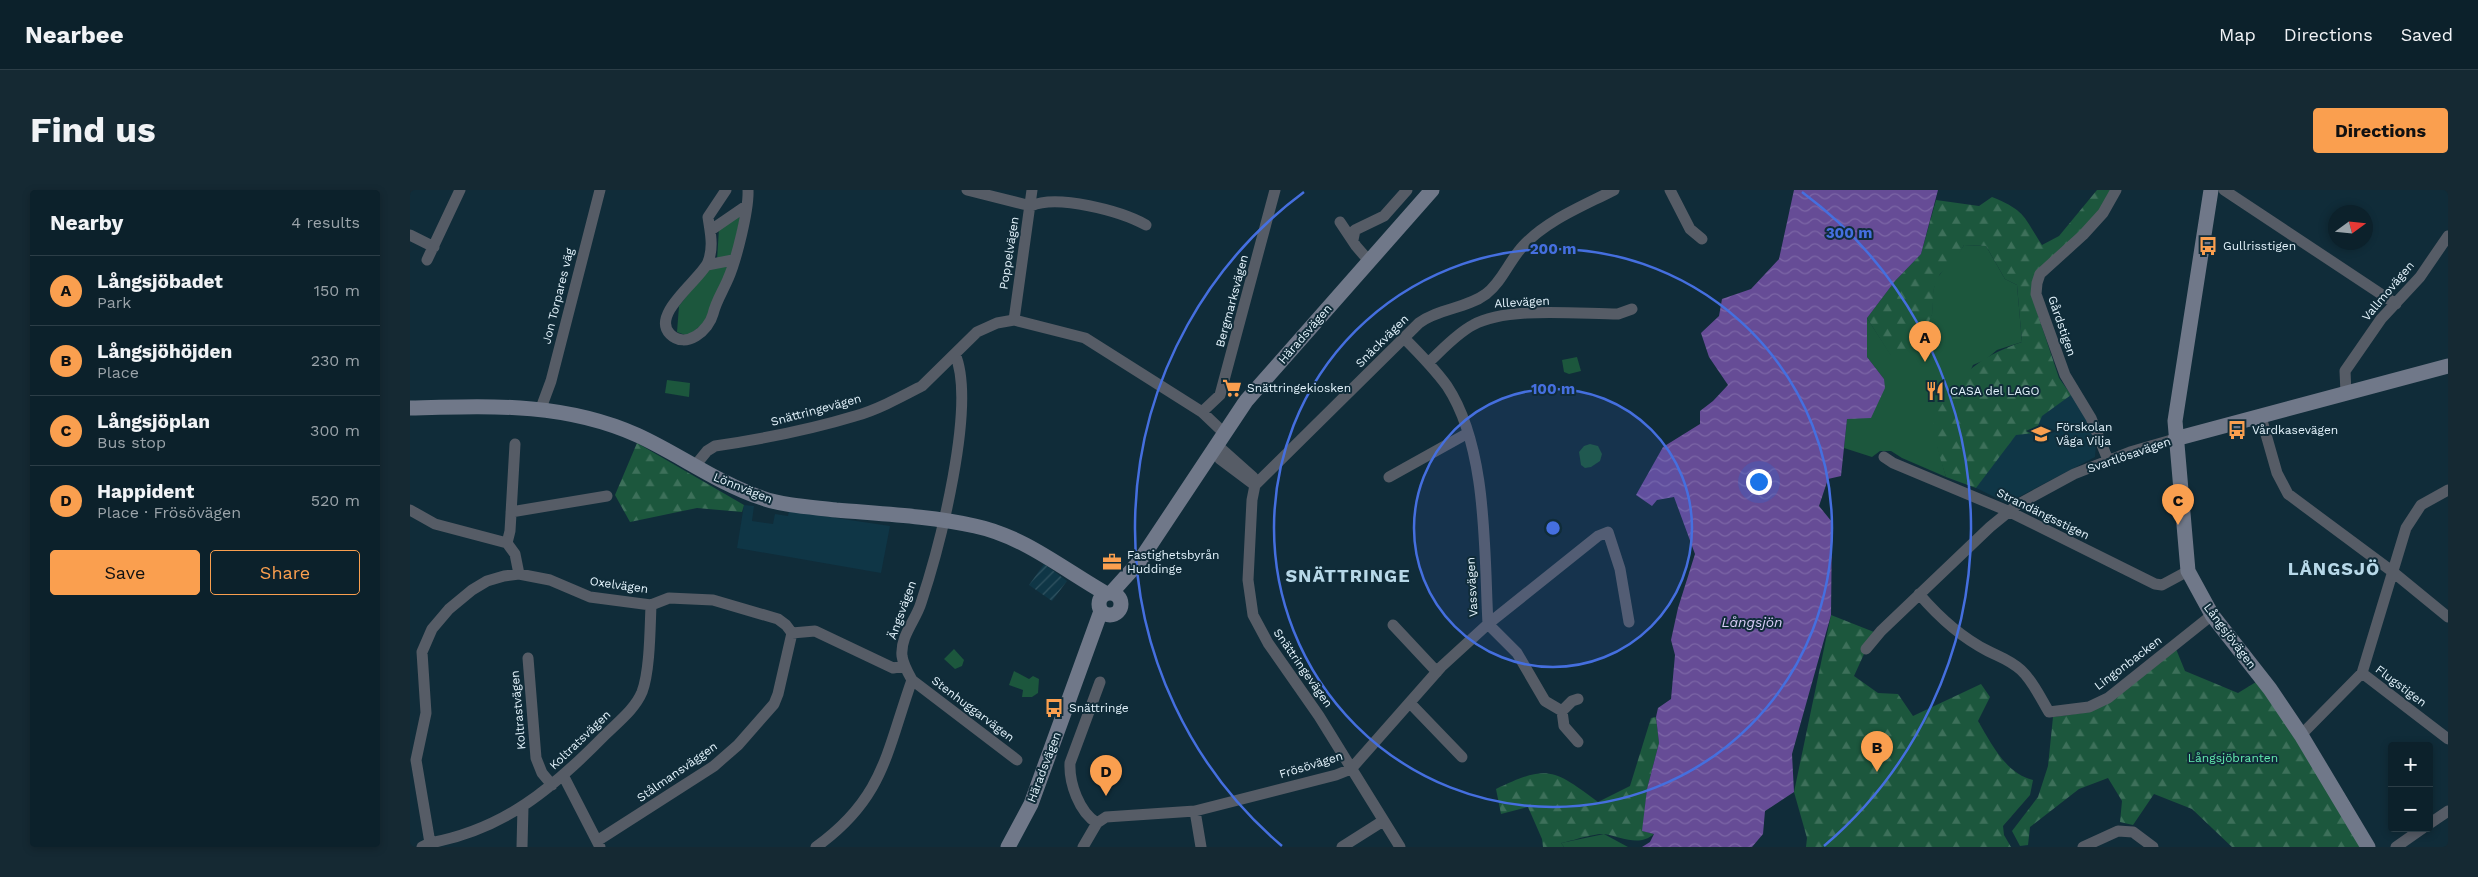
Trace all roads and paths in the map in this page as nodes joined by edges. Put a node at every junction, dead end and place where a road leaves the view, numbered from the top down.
1 (460, 190) edge
2 (600, 190) edge
3 (726, 190) edge
4 (748, 190) edge
5 (967, 190) edge
6 (1032, 190) edge
7 (1275, 190) edge
8 (1407, 190) edge
9 (1432, 190) edge
10 (1614, 190) edge
11 (1670, 190) edge
12 (2116, 190) edge
13 (2211, 190) edge
14 (2224, 190) edge
15 (746, 206) junction
16 (1030, 206) junction
17 (1340, 222) dead end
18 (1146, 225) dead end
19 (711, 230) junction
20 (410, 235) edge
21 (2448, 236) edge
22 (1702, 239) dead end
23 (1353, 240) junction
24 (434, 247) junction
25 (427, 260) dead end
26 (734, 260) junction
27 (1369, 261) junction
28 (706, 265) junction
29 (2396, 304) junction
30 (1632, 309) dead end
31 (1014, 320) junction
32 (1404, 338) junction
33 (955, 354) junction
34 (1429, 362) junction
35 (2448, 366) edge
36 (2346, 393) junction
37 (410, 408) edge
38 (541, 408) junction
39 (1202, 412) junction
40 (2261, 418) junction
41 (1468, 433) junction
42 (2175, 439) junction
43 (1218, 442) junction
44 (514, 444) dead end
45 (1884, 457) dead end
46 (2108, 460) junction
47 (694, 467) junction
48 (1389, 477) dead end
49 (1256, 485) junction
50 (2448, 490) edge
51 (607, 496) dead end
52 (410, 510) edge
53 (2008, 511) junction
54 (511, 512) junction
55 (944, 520) junction
56 (507, 543) junction
57 (2188, 570) junction
58 (2393, 572) junction
59 (520, 574) junction
60 (1919, 594) junction
61 (1107, 602) junction
62 (651, 605) junction
63 (2212, 615) junction
64 (2448, 617) edge
65 (1629, 622) dead end
66 (1488, 624) junction
67 (1393, 625) dead end
68 (792, 633) junction
69 (1866, 649) dead end
70 (528, 658) dead end
71 (905, 666) junction
72 (1437, 672) junction
73 (1079, 673) junction
74 (2362, 673) junction
75 (912, 680) junction
76 (1100, 682) dead end
77 (1060, 689) dead end
78 (1578, 699) dead end
79 (1410, 703) junction
80 (1562, 711) junction
81 (1052, 714) dead end
82 (1058, 731) junction
83 (2301, 735) junction
84 (2448, 739) edge
85 (1578, 742) dead end
86 (1462, 757) dead end
87 (1017, 760) dead end
88 (1350, 769) junction
89 (564, 777) junction
90 (552, 784) junction
91 (523, 807) junction
92 (1195, 811) junction
93 (2448, 811) edge
94 (1383, 821) junction
95 (2433, 821) edge
96 (1097, 823) junction
97 (2417, 832) edge
98 (599, 844) edge
99 (426, 845) edge
100 (522, 847) edge
101 (816, 847) edge
102 (1008, 847) edge
103 (1083, 847) edge
104 (1201, 847) edge
105 (1342, 847) edge
106 (1400, 847) edge
107 (2083, 847) edge
108 (2153, 847) edge
109 (2368, 847) edge
110 (2396, 847) edge

1 - 24 street
2 - 38 street, Jon Torpares väg
3 - 19 street
4 - 15 street
5 - 16 street
6 - 16 street, Poppelvägen
7 - 39 street, Bergmarksvägen
8 - 23 street
9 - 27 street, Häradsvägen
10 - 32 street, Snäckvägen
11 - 22 street
12 - 46 street, Gårdstigen
13 - 42 street, Långsjövägen
14 - 29 street
15 - 19 street
15 - 26 street
16 - 18 street
16 - 31 street, Poppelvägen
17 - 23 street
19 - 28 street
20 - 24 street
21 - 29 street, Vallmovägen
23 - 27 street
24 - 25 street
26 - 28 street
26 - 28 street
27 - 43 street, Häradsvägen
29 - 36 street, Vallmovägen
30 - 34 street, Allevägen
31 - 33 street, Snättringevägen
31 - 39 street, Snättringevägen
32 - 34 street, Vassvägen
32 - 49 street, Snäckvägen
33 - 47 street, Snättringevägen
33 - 55 street, Ängsvägen
34 - 41 street, Vassvägen
35 - 36 street, Svartlösavägen
36 - 40 street, Svartlösavägen
37 - 38 street, Lönnvägen
38 - 47 street, Lönnvägen
39 - 43 street, Snättringevägen
40 - 42 street, Svartlösavägen
40 - 58 street
41 - 48 street
41 - 66 street, Vassvägen
42 - 46 street, Svartlösavägen
42 - 57 street, Långsjövägen
43 - 49 street, Snättringevägen
43 - 61 street, Häradsvägen
44 - 54 street
45 - 53 street, Strandängsstigen
46 - 53 street, Svartlösavägen
47 - 55 street, Lönnvägen
49 - 88 street, Snättringevägen
50 - 58 street
51 - 54 street
52 - 56 street
53 - 57 street, Strandängsstigen
53 - 60 street, Svartlösavägen
54 - 56 street
55 - 61 street, Lönnvägen
55 - 71 street, Ängsvägen
56 - 59 street
57 - 63 street, Långsjövägen
58 - 64 street
58 - 74 street
59 - 62 street, Oxelvägen
59 - 99 street, Oxelvägen
60 - 63 street, Lingonbacken
60 - 69 street, Svartlösavägen
61 - 73 street, Häradsvägen
62 - 68 street, Oxelvägen
62 - 89 street, Koltratsvägen
63 - 83 street, Långsjövägen
65 - 66 street, Frösövägen
66 - 72 street, Frösövägen
66 - 80 street, Vassvägen
67 - 72 street
68 - 71 street
68 - 98 street, Stålmansväggen
70 - 90 street, Koltrastvägen
71 - 75 street, Ängsvägen
72 - 79 street, Frösövägen
73 - 77 street
73 - 82 street, Häradsvägen
74 - 83 street
74 - 84 street, Flugstigen
75 - 87 street, Stenhuggarvägen
75 - 101 street
76 - 96 street
78 - 80 street
79 - 86 street
79 - 88 street, Frösövägen
80 - 85 street
81 - 82 street
82 - 102 street, Häradsvägen
83 - 109 street, Långsjövägen
88 - 92 street, Frösövägen
88 - 94 street, Snättringevägen
89 - 90 street, Koltratsvägen
89 - 98 street
90 - 91 street, Koltratsvägen
91 - 99 street, Koltratsvägen
91 - 100 street
92 - 96 street, Frösövägen
92 - 104 street
93 - 95 street
94 - 105 street
94 - 106 street, Snättringevägen
96 - 103 street
97 - 110 street
107 - 108 street

